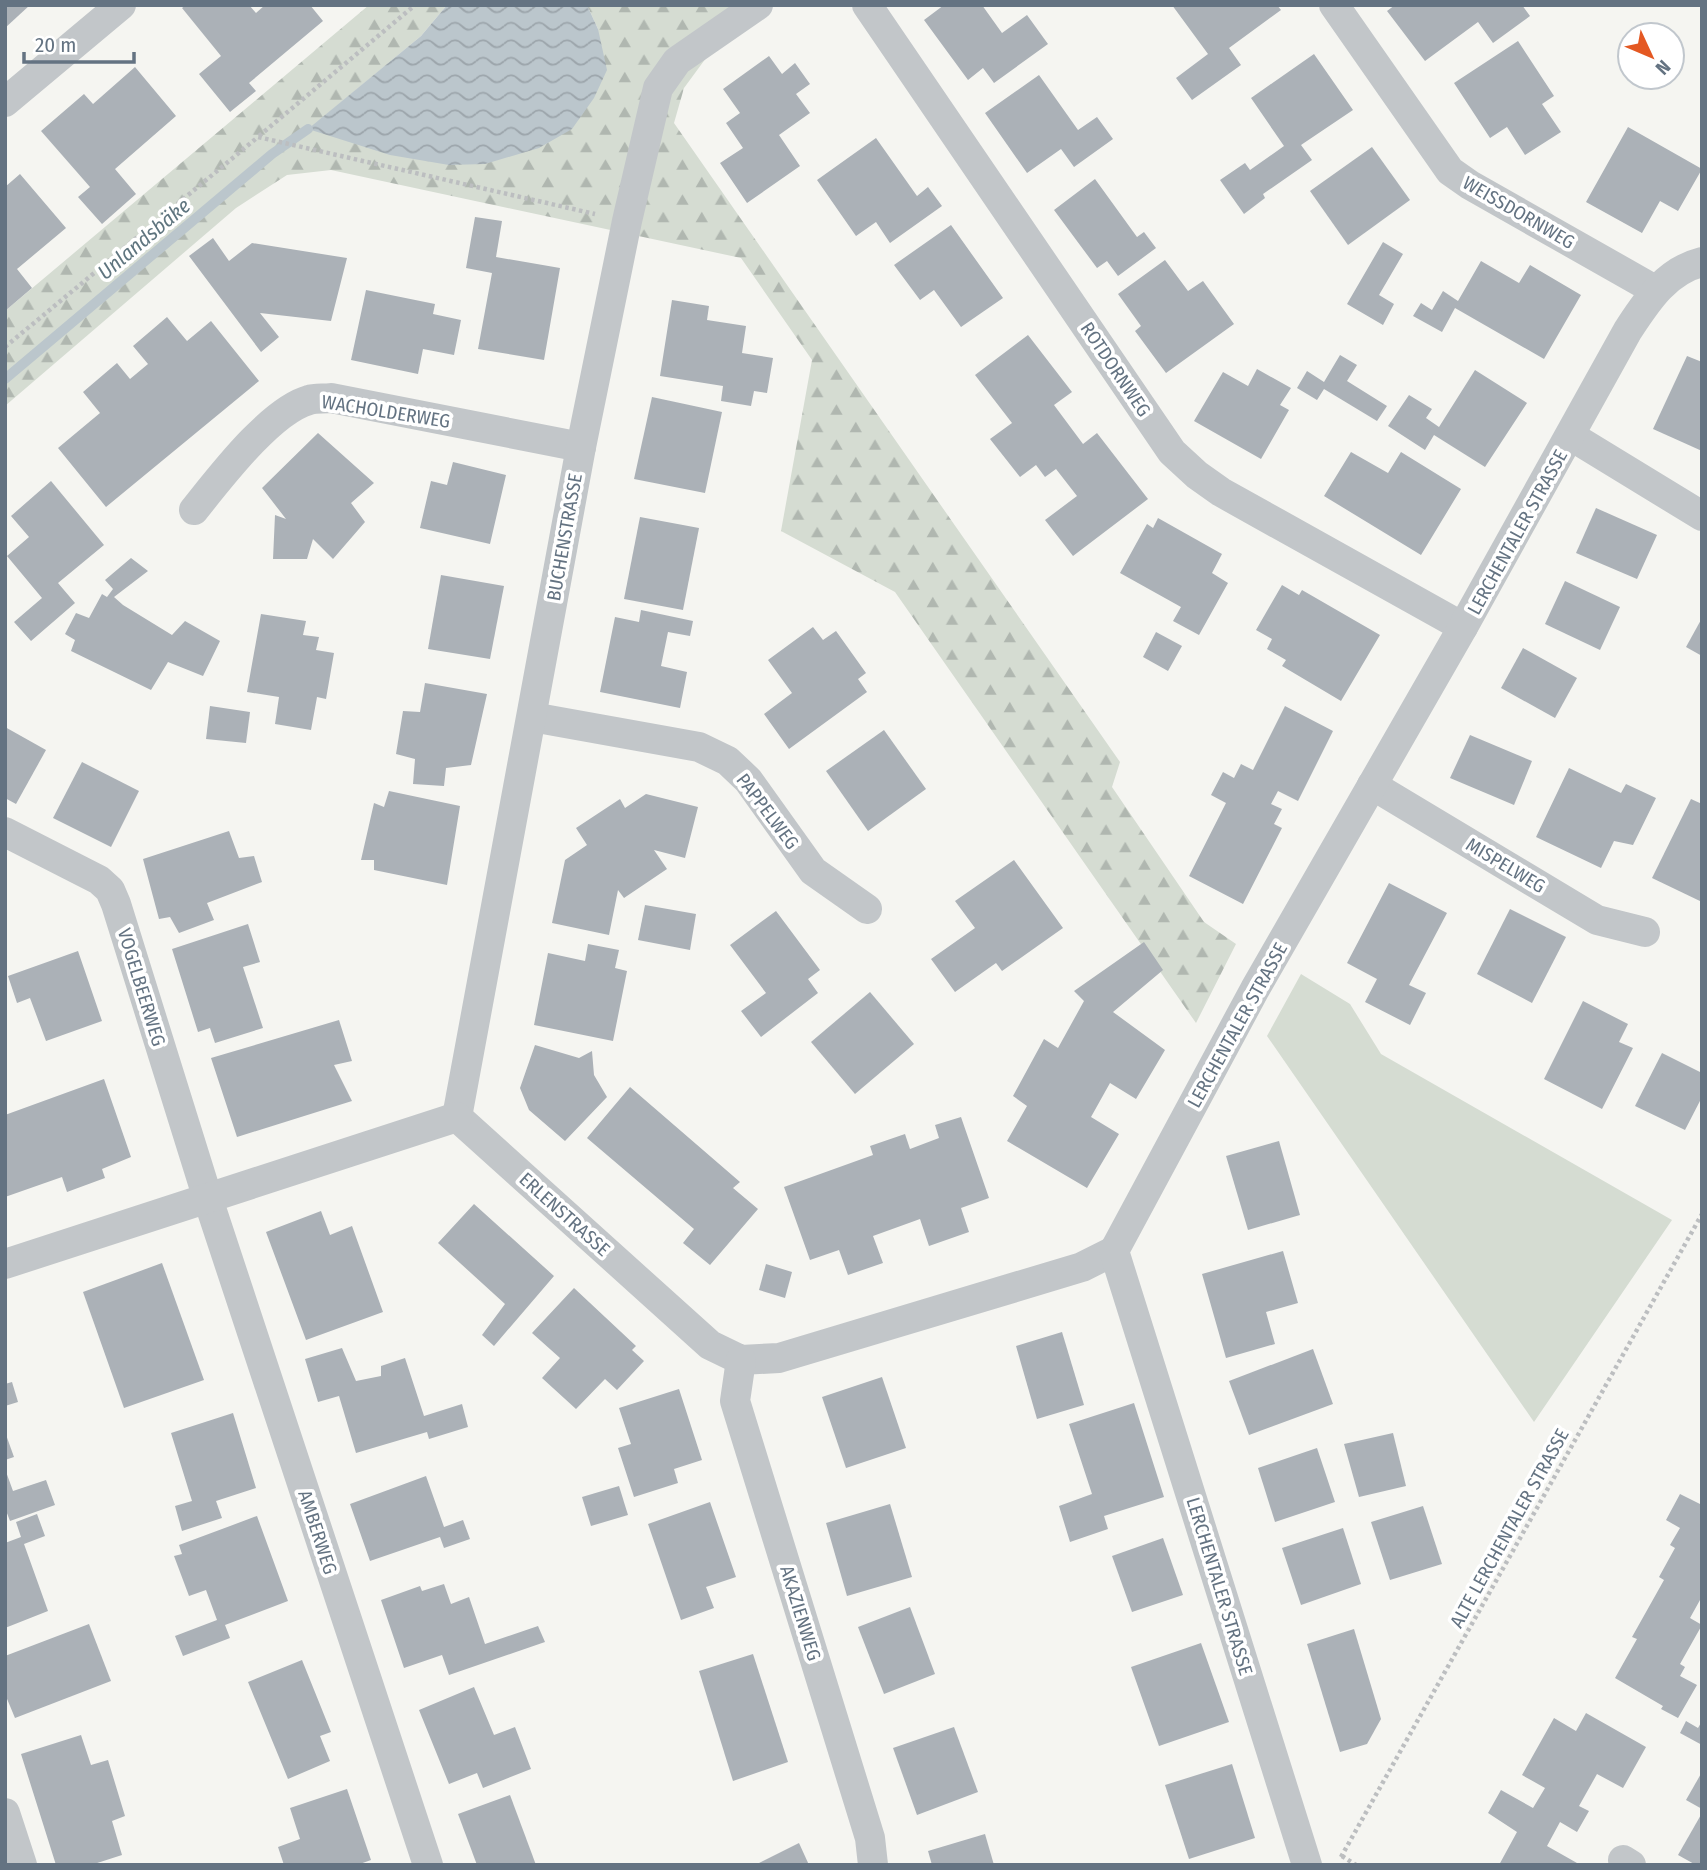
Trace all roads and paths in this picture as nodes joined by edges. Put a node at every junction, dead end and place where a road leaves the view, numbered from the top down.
1 (121, 5) edge
2 (415, 5) edge
3 (758, 5) edge
4 (867, 5) edge
5 (1334, 5) edge
6 (5, 102) edge
7 (258, 137) junction
8 (627, 221) junction
9 (1702, 262) edge
10 (1655, 290) junction
11 (5, 347) edge
12 (1571, 436) junction
13 (581, 447) junction
14 (194, 510) dead end
15 (1702, 516) edge
16 (1463, 626) junction
17 (531, 717) junction
18 (1372, 785) junction
19 (5, 832) edge
20 (867, 909) dead end
21 (1645, 932) dead end
22 (457, 1117) junction
23 (208, 1199) junction
24 (1702, 1214) edge
25 (1114, 1251) junction
26 (5, 1264) edge
27 (741, 1360) junction
28 (5, 1813) edge
29 (22, 1865) edge
30 (428, 1865) edge
31 (873, 1865) edge
32 (1307, 1865) edge
33 (1356, 1865) edge

1 - 6 street
2 - 7 path
3 - 8 street, BUCHENSTRASSE
4 - 16 street, ROTDORNWEG
5 - 10 street, WEISSDORNWEG
7 - 8 path
7 - 11 path
8 - 13 street, BUCHENSTRASSE
9 - 10 street, LERCHENTALER STRASSE
10 - 12 street, LERCHENTALER STRASSE
12 - 15 street
12 - 16 street, LERCHENTALER STRASSE
13 - 14 street, WACHOLDERWEG
13 - 17 street, BUCHENSTRASSE
16 - 18 street, LERCHENTALER STRASSE
17 - 20 street, PAPPELWEG
17 - 22 street, BUCHENSTRASSE
18 - 21 street, MISPELWEG
18 - 25 street, LERCHENTALER STRASSE
19 - 23 street, VOGELBEERWEG
22 - 23 street
22 - 27 street, ERLENSTRASSE
23 - 26 street
23 - 30 street, AMBERWEG
24 - 33 path, ALTE LERCHENTALER STRASSE
25 - 27 street, ERLENSTRASSE
25 - 32 street, LERCHENTALER STRASSE
27 - 31 street, AKAZIENWEG
28 - 29 street

